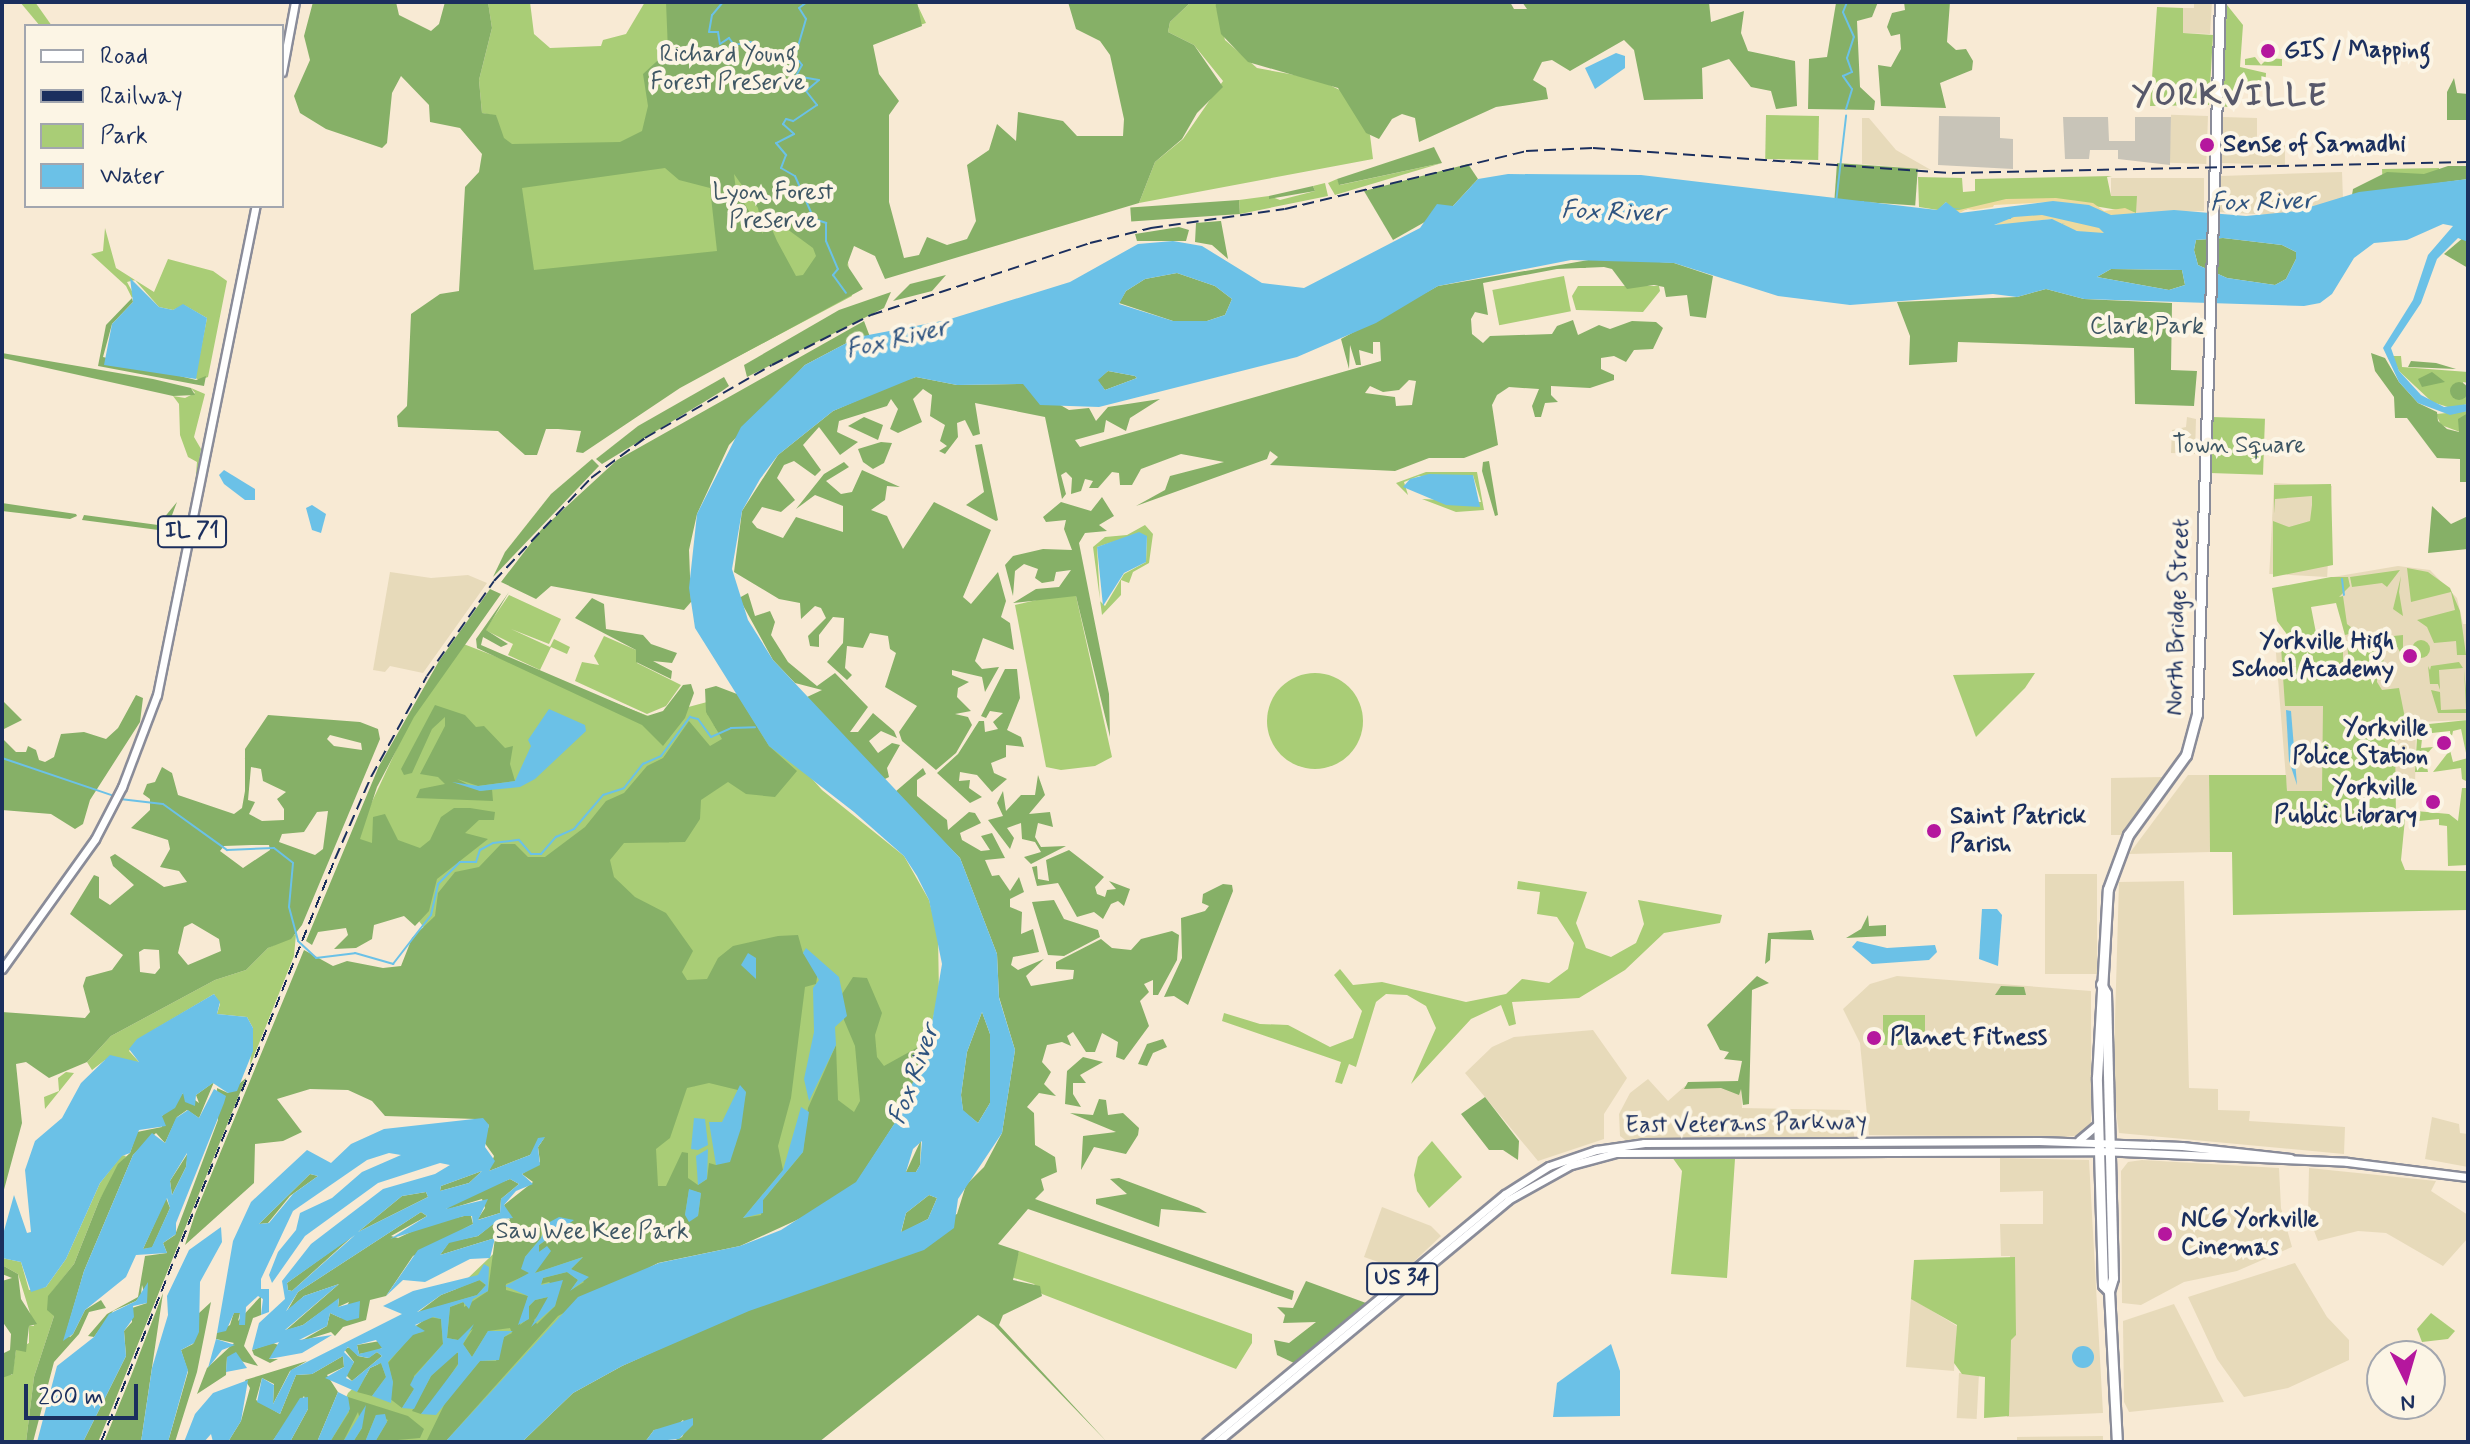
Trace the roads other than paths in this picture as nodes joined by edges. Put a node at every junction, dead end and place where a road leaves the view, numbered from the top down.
1 (295, 2) edge
2 (2220, 2) edge
3 (284, 61) edge
4 (256, 208) edge
5 (2, 969) edge
6 (2103, 1124) junction
7 (2125, 1144) junction
8 (2076, 1146) junction
9 (2103, 1147) junction
10 (2129, 1153) junction
11 (2291, 1159) junction
12 (2104, 1170) junction
13 (2468, 1177) edge
14 (1206, 1442) edge
15 (1217, 1442) edge
16 (2117, 1442) edge

1 - 3 main road
2 - 6 highway, North Bridge Street
4 - 5 main road, IL 71
6 - 7 main road
6 - 8 main road
6 - 9 highway, North Bridge Street
7 - 9 main road, US 34
7 - 11 main road, US 34
8 - 9 main road, East Veterans Parkway / US 34
8 - 12 main road
8 - 14 main road, East Veterans Parkway / US 34
8 - 15 main road, East Veterans Parkway / US 34
9 - 10 main road, US 34
9 - 12 highway, North Bridge Street
10 - 11 main road, US 34
10 - 12 main road
11 - 13 main road, US 34
12 - 16 highway, North Bridge Street

